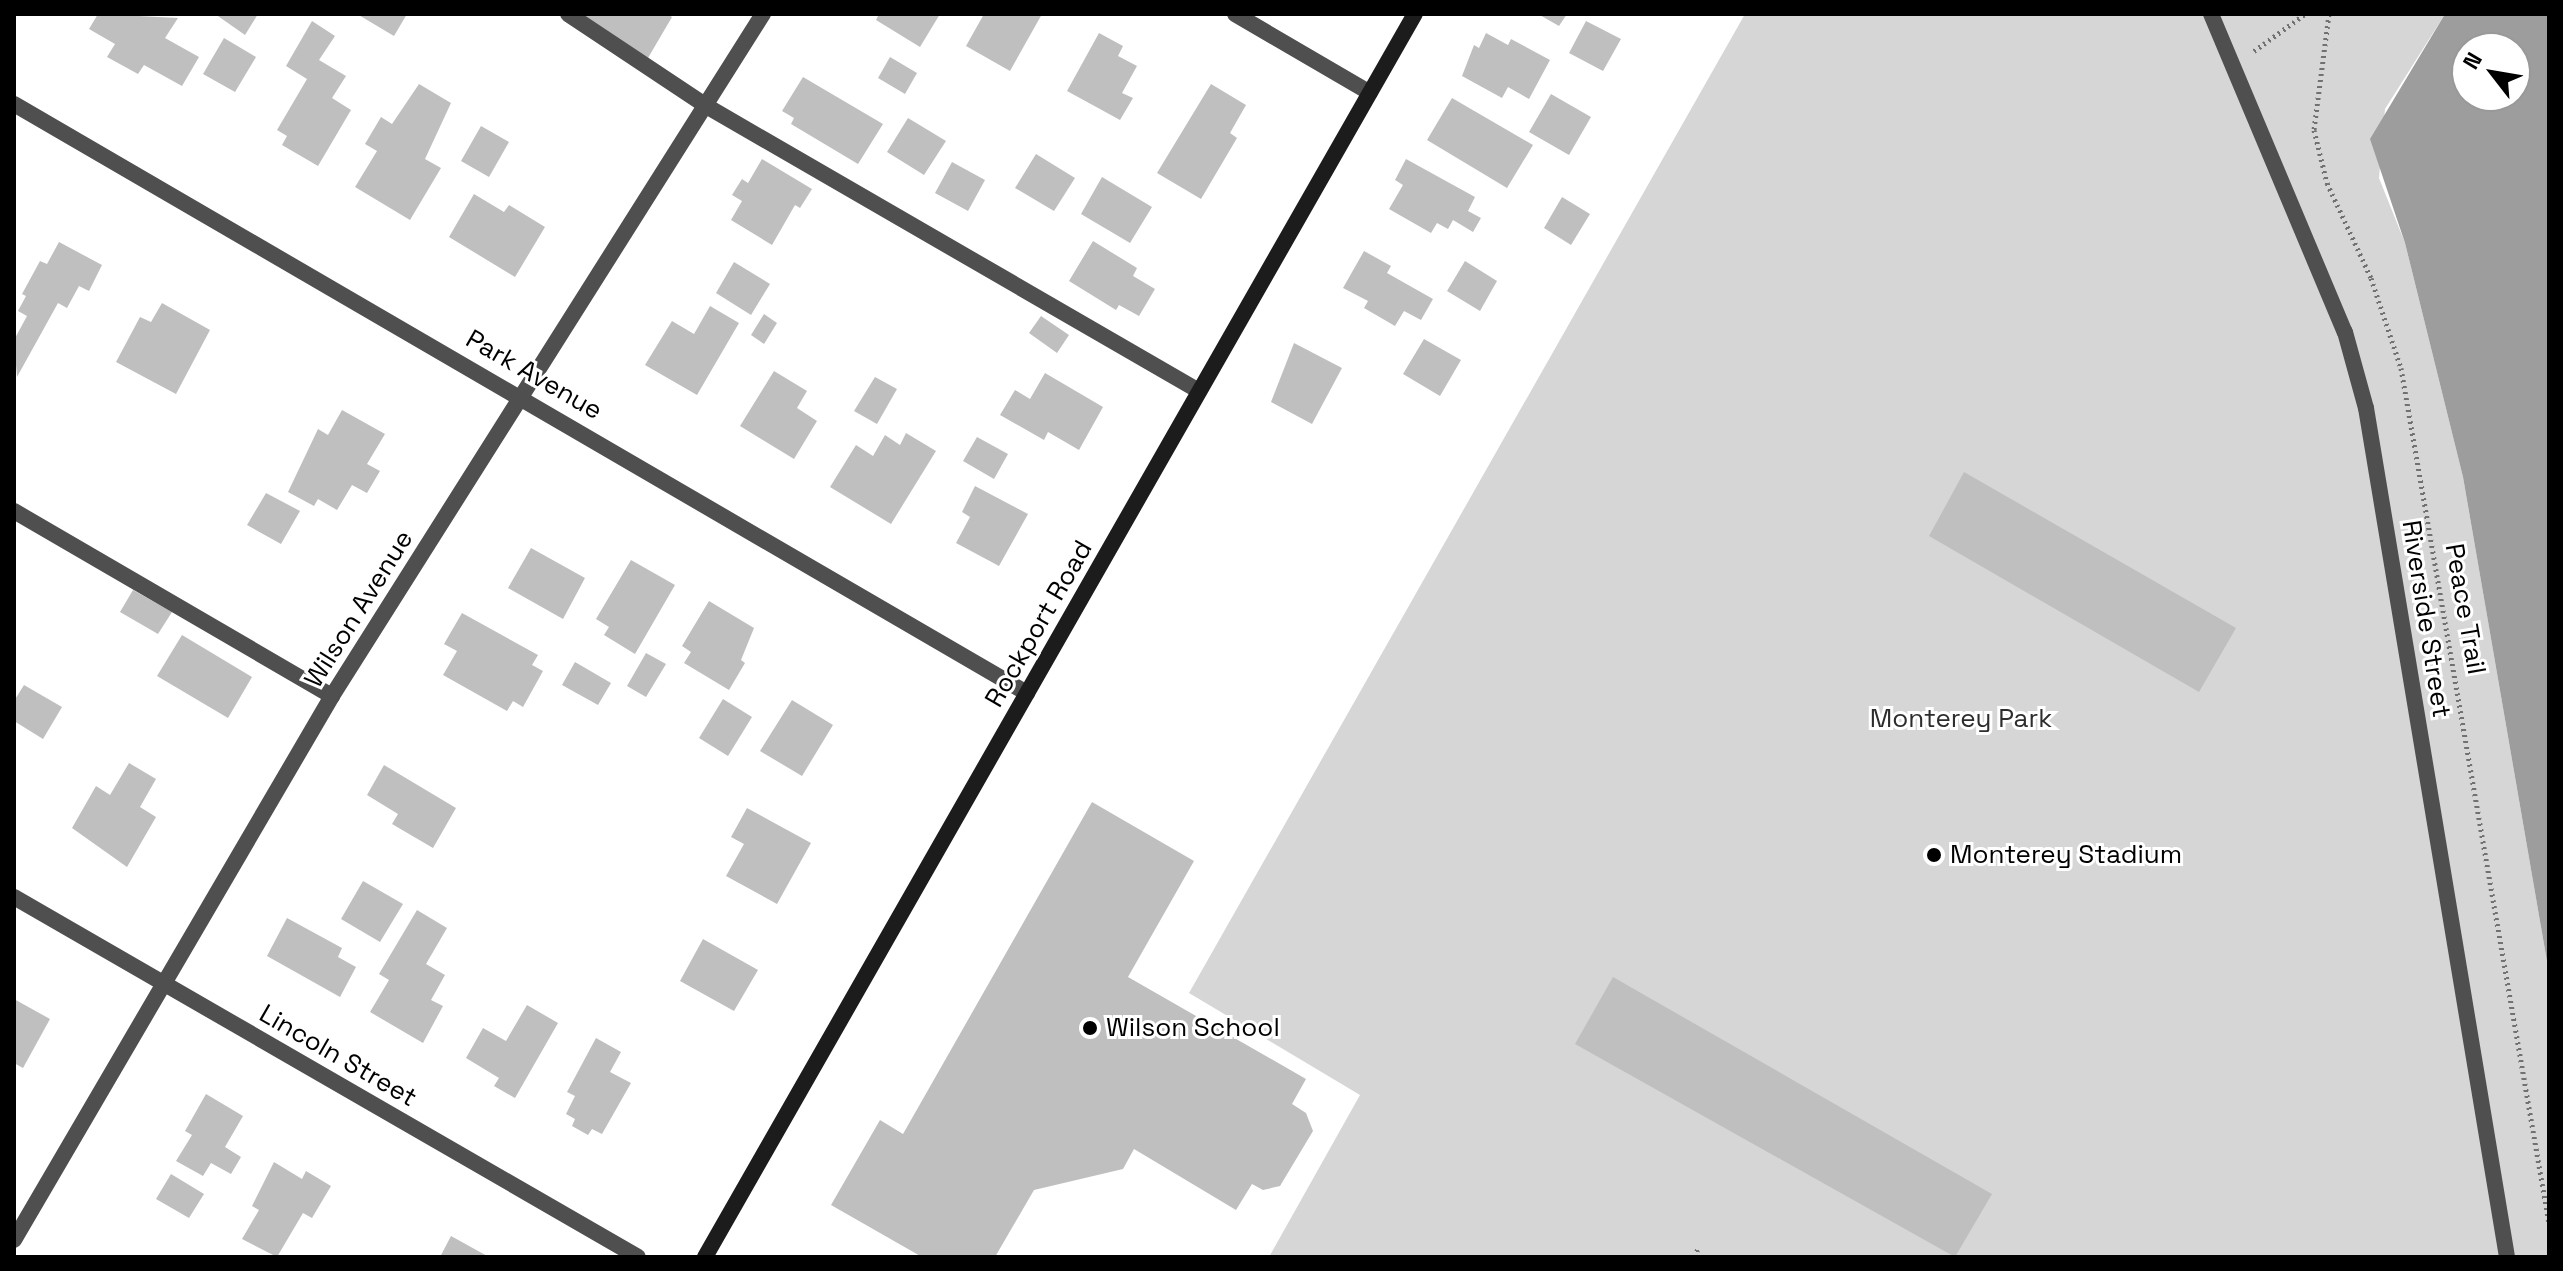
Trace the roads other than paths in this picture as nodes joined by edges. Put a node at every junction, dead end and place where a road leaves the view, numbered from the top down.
1 (568, 14) edge
2 (763, 14) edge
3 (1235, 14) edge
4 (1415, 14) edge
5 (2211, 14) edge
6 (1370, 93) junction
7 (14, 104) edge
8 (708, 107) junction
9 (1199, 391) junction
10 (522, 395) junction
11 (14, 511) edge
12 (1027, 693) junction
13 (332, 696) junction
14 (14, 897) edge
15 (162, 983) junction
16 (14, 1240) edge
17 (638, 1257) edge
18 (705, 1257) edge
19 (2507, 1257) edge

1 - 8 street
2 - 8 street, Wilson Avenue
3 - 6 street
4 - 6 street, Rockport Road
5 - 19 street, Riverside Street
6 - 9 street, Rockport Road
7 - 10 street, Park Avenue
8 - 9 street
8 - 10 street, Wilson Avenue
9 - 12 street, Rockport Road
10 - 12 street, Park Avenue
10 - 13 street, Wilson Avenue
11 - 13 street
12 - 18 street, Rockport Road
13 - 15 street, Wilson Avenue
14 - 15 street, Lincoln Street
15 - 16 street, Wilson Avenue
15 - 17 street, Lincoln Street

